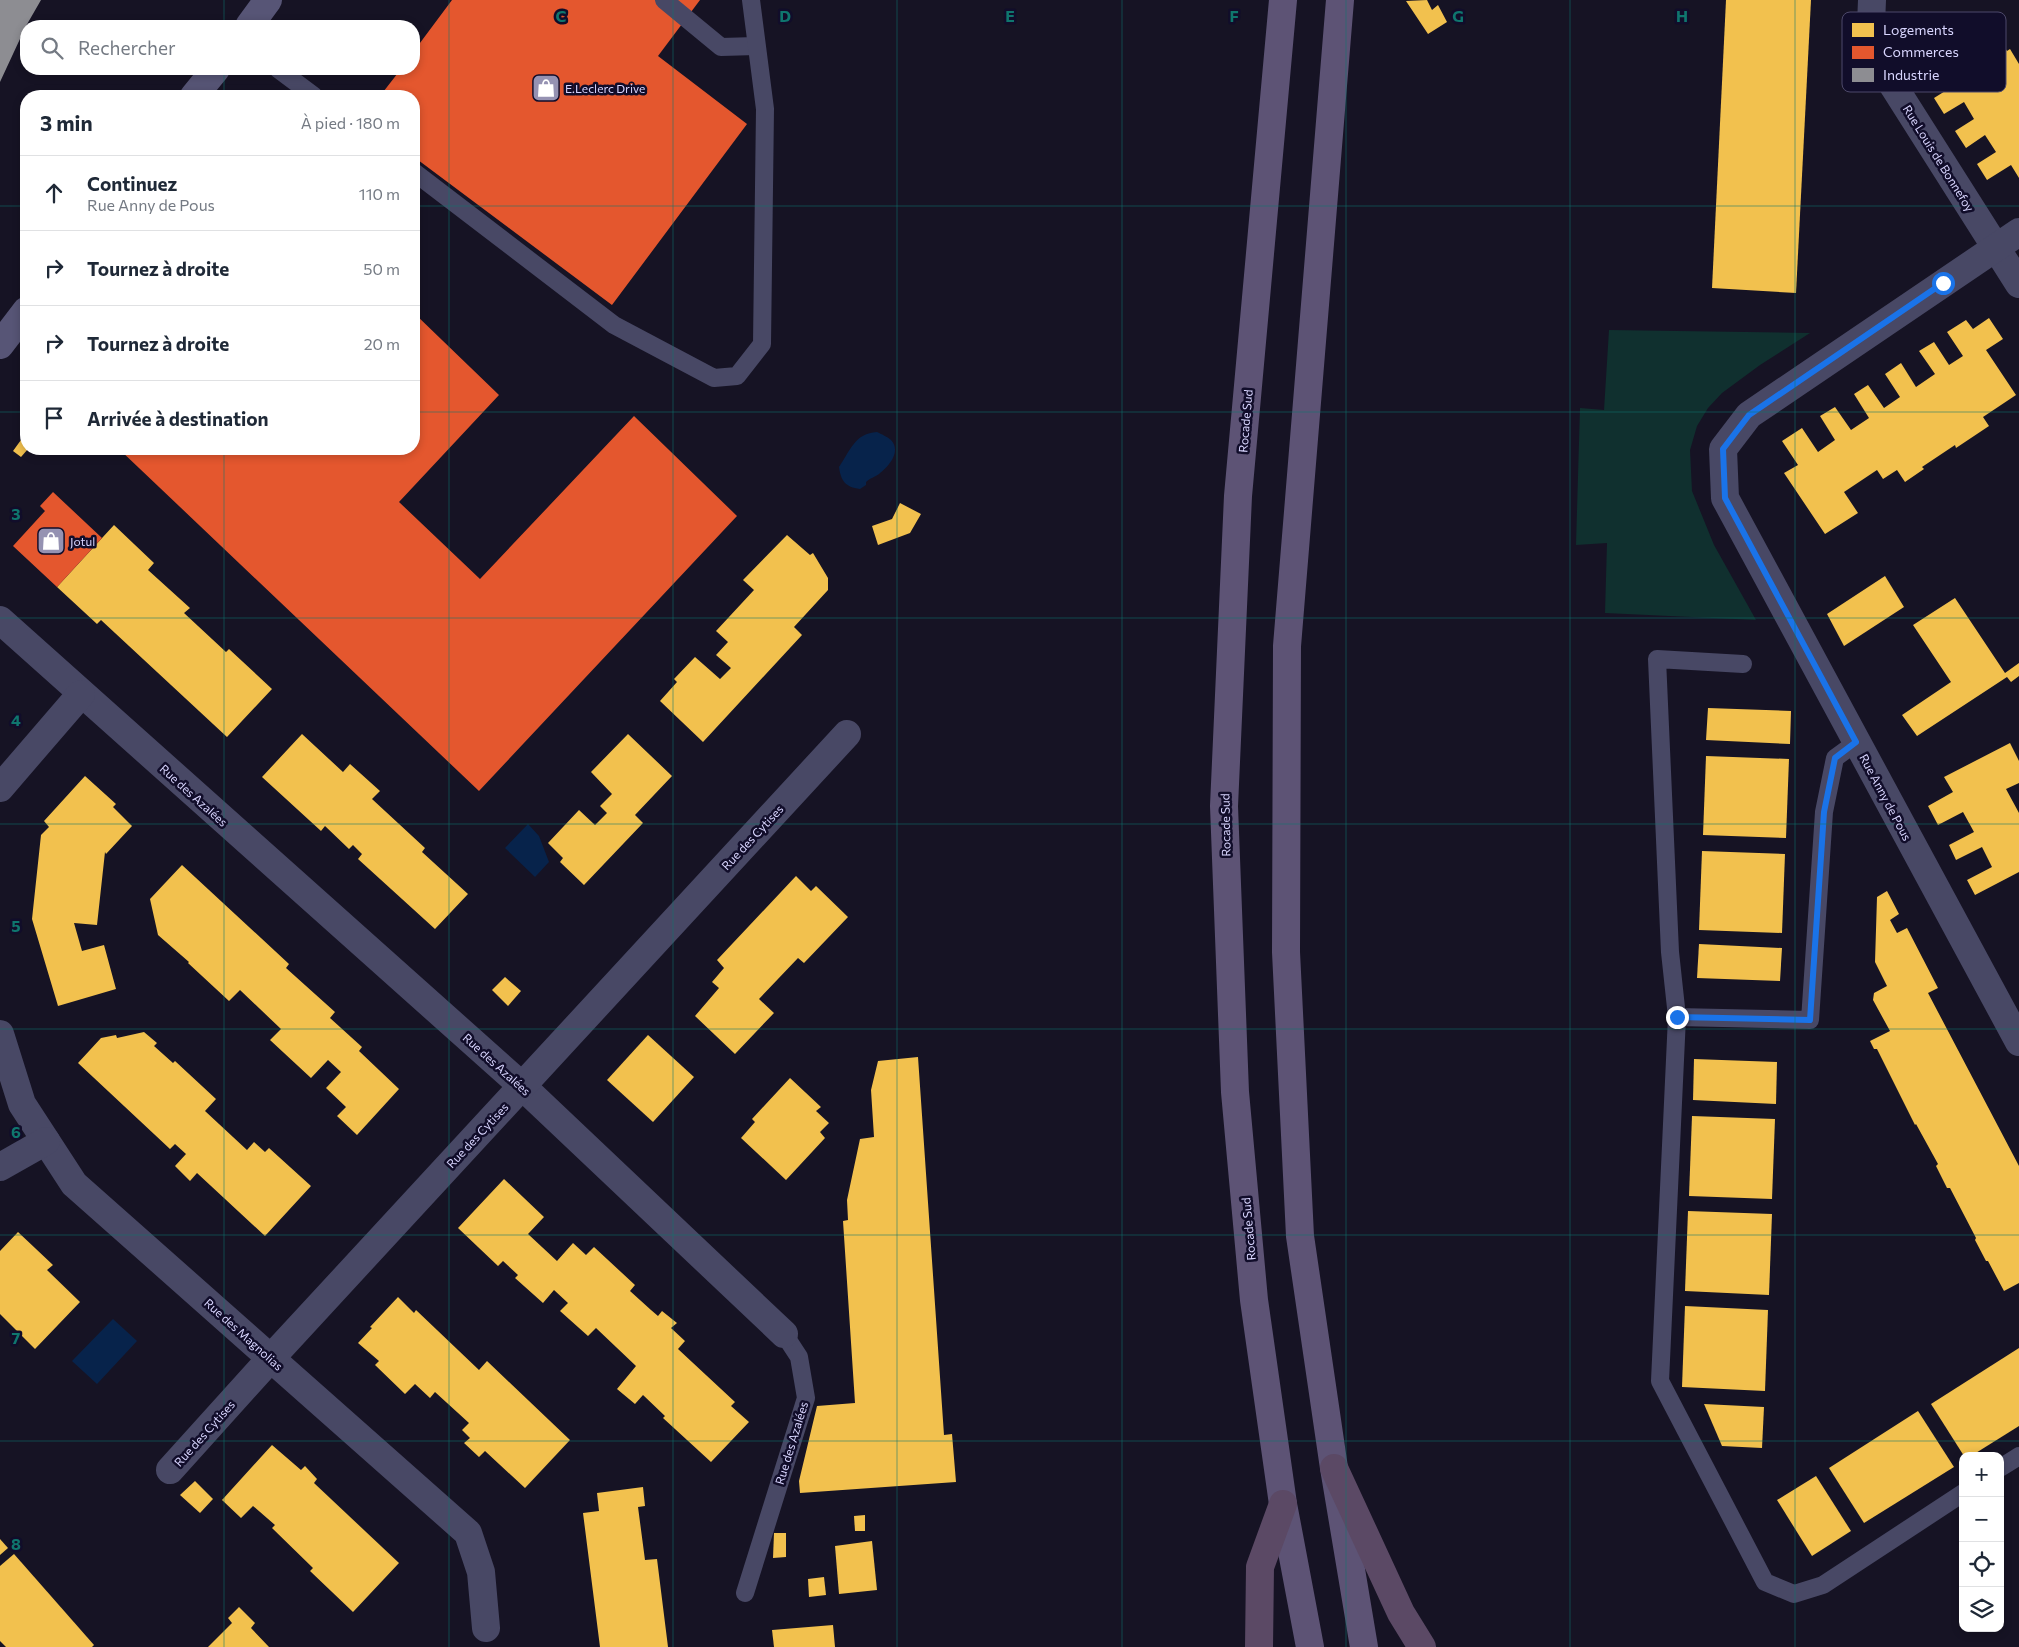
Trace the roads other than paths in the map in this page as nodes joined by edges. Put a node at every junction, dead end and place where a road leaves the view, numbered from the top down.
1 (268, 0) edge
2 (664, 0) edge
3 (751, 0) edge
4 (1283, 0) edge
5 (1340, 0) edge
6 (253, 20) edge
7 (756, 46) junction
8 (211, 75) edge
9 (286, 75) edge
10 (199, 90) edge
11 (306, 90) edge
12 (1897, 92) edge
13 (420, 177) edge
14 (2019, 232) edge
15 (1995, 247) junction
16 (2019, 284) edge
17 (20, 319) edge
18 (0, 345) edge
19 (0, 620) edge
20 (1743, 664) dead end
21 (81, 694) junction
22 (847, 734) dead end
23 (1856, 742) junction
24 (0, 788) edge
25 (1677, 1017) junction
26 (0, 1034) edge
27 (2019, 1042) edge
28 (522, 1086) junction
29 (46, 1142) junction
30 (0, 1167) edge
31 (784, 1334) joint
32 (271, 1358) junction
33 (2019, 1456) edge
34 (2004, 1465) edge
35 (1334, 1468) junction
36 (170, 1470) dead end
37 (1959, 1496) edge
38 (1283, 1504) junction
39 (745, 1593) dead end
40 (486, 1628) dead end
41 (1259, 1647) edge
42 (1310, 1647) edge
43 (1364, 1647) edge
44 (1422, 1647) edge

1 - 6 street
2 - 7 lane
3 - 7 lane
4 - 38 main road, Rocade Sud
5 - 35 main road
7 - 13 lane
8 - 10 street
9 - 11 lane
12 - 15 street, Rue Louis de Bonnefoy
14 - 15 street, Rue Anny de Pous
15 - 16 street, Rue Louis de Bonnefoy
15 - 23 street, Rue Anny de Pous
17 - 18 street
19 - 21 street, Rue des Azalées
20 - 25 lane
21 - 24 street
21 - 28 street, Rue des Azalées
22 - 28 street, Rue des Cytises
23 - 25 lane
23 - 27 street, Rue Anny de Pous
25 - 37 lane
26 - 29 street, Rue des Magnolias
28 - 31 street, Rue des Azalées
28 - 32 street, Rue des Cytises
29 - 30 street
29 - 32 street, Rue des Magnolias
31 - 39 lane, Rue des Azalées
32 - 36 street, Rue des Cytises
32 - 40 street, Rue des Magnolias
33 - 34 lane
35 - 43 main road
35 - 44 highway
38 - 41 highway
38 - 42 main road, Rocade Sud

